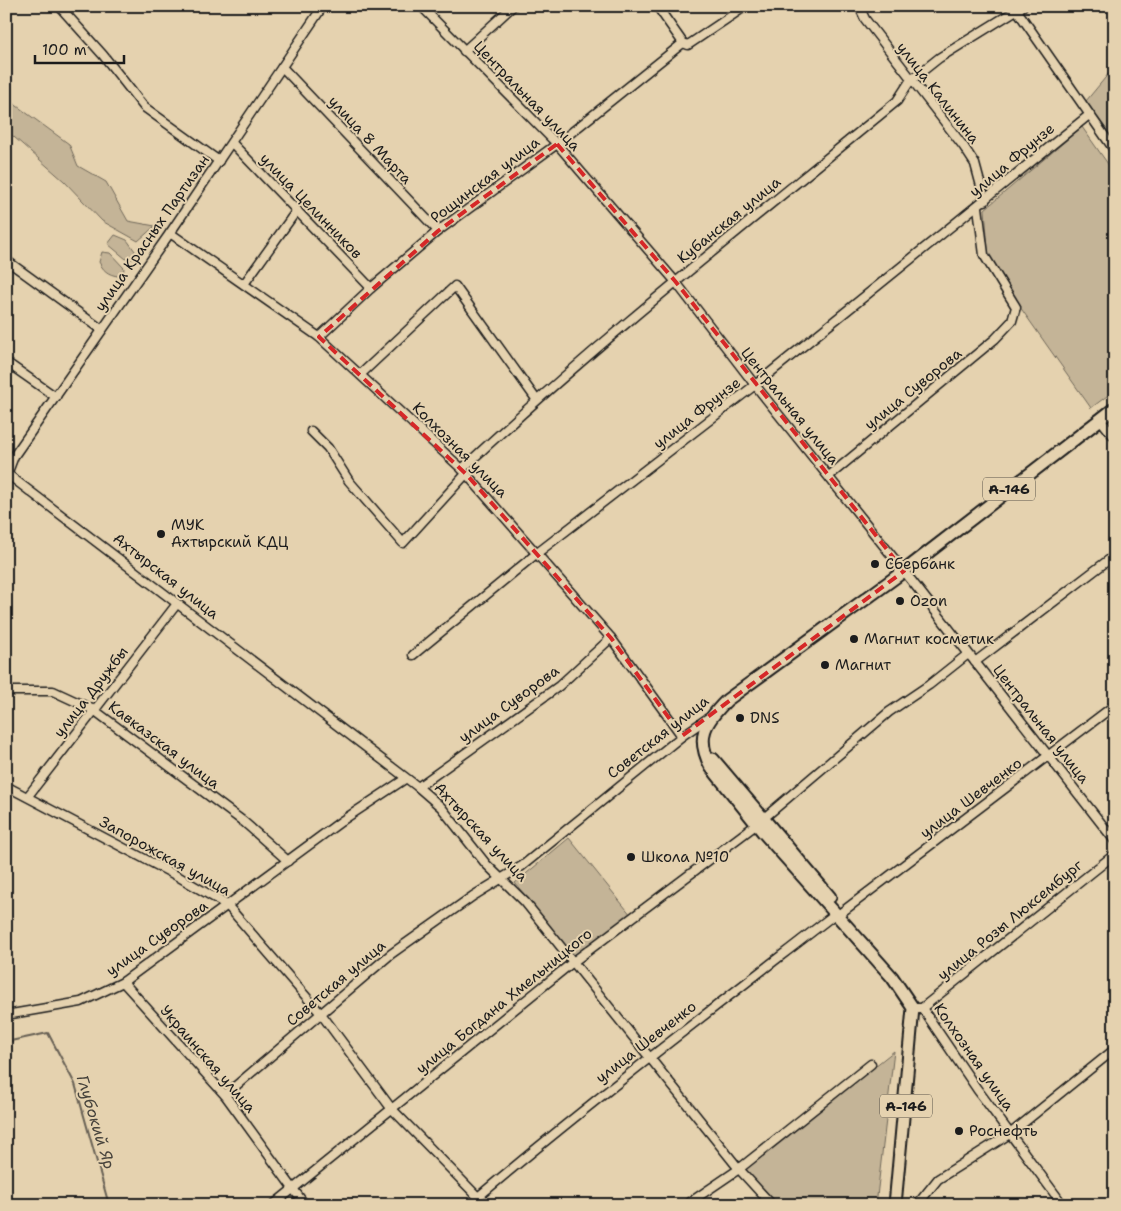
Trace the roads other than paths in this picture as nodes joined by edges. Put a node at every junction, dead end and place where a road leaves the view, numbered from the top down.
1 (59, 6) edge
2 (323, 6) edge
3 (421, 6) edge
4 (513, 6) edge
5 (657, 6) edge
6 (746, 6) edge
7 (859, 6) edge
8 (1024, 6) edge
9 (1015, 9) edge
10 (683, 43) junction
11 (464, 51) junction
12 (282, 67) junction
13 (910, 81) junction
14 (1089, 116) junction
15 (232, 143) junction
16 (557, 144) junction
17 (1115, 152) edge
18 (219, 161) junction
19 (985, 201) junction
20 (978, 207) junction
21 (297, 210) junction
22 (438, 232) junction
23 (170, 233) junction
24 (6, 260) edge
25 (675, 281) junction
26 (244, 284) junction
27 (371, 288) junction
28 (101, 329) junction
29 (319, 337) junction
30 (6, 362) edge
31 (360, 374) junction
32 (755, 385) junction
33 (56, 397) junction
34 (536, 399) junction
35 (1115, 408) edge
36 (1100, 419) junction
37 (311, 431) dead end
38 (1115, 438) edge
39 (6, 450) edge
40 (14, 456) junction
41 (464, 472) junction
42 (7, 474) edge
43 (828, 476) junction
44 (536, 554) junction
45 (1115, 555) edge
46 (904, 570) junction
47 (176, 605) junction
48 (612, 638) junction
49 (968, 654) junction
50 (413, 655) dead end
51 (975, 662) junction
52 (6, 691) edge
53 (1115, 705) edge
54 (94, 710) junction
55 (708, 718) junction
56 (682, 736) junction
57 (1049, 757) junction
58 (405, 779) junction
59 (6, 786) edge
60 (418, 787) junction
61 (28, 796) junction
62 (761, 821) junction
63 (1115, 841) edge
64 (1115, 854) edge
65 (288, 861) junction
66 (503, 879) junction
67 (227, 906) junction
68 (838, 913) junction
69 (573, 962) junction
70 (123, 982) junction
71 (918, 1008) junction
72 (6, 1015) edge
73 (322, 1015) junction
74 (1115, 1049) edge
75 (650, 1057) junction
76 (871, 1064) dead end
77 (225, 1096) junction
78 (392, 1108) junction
79 (1011, 1133) junction
80 (739, 1168) junction
81 (294, 1190) junction
82 (480, 1201) edge
83 (273, 1205) edge
84 (305, 1205) edge
85 (686, 1205) edge
86 (772, 1205) edge
87 (895, 1205) edge
88 (917, 1205) edge
89 (1063, 1205) edge

1 - 18 street
2 - 12 street, улица Красных Партизан
3 - 11 street, Центральная улица
4 - 11 street
5 - 10 street
6 - 10 street, Рощинская улица
7 - 13 street, улица Калинина
8 - 9 street, Кубанская улица
9 - 13 street, Кубанская улица
9 - 14 street
10 - 16 street, Рощинская улица
11 - 16 street, Центральная улица
12 - 15 street, улица Красных Партизан
12 - 22 street, улица 8 Марта
13 - 19 street, улица Калинина
13 - 25 street, Кубанская улица
14 - 17 street
14 - 19 street, улица Фрунзе
15 - 18 street, улица Красных Партизан
15 - 21 street, улица Целинников
16 - 22 street, Рощинская улица
16 - 25 street, Центральная улица
18 - 23 street, улица Красных Партизан
19 - 20 street, улица Фрунзе
20 - 32 street, улица Фрунзе
20 - 43 street, улица Суворова
21 - 26 street
21 - 27 street, улица Целинников
22 - 27 street, Рощинская улица
23 - 26 street, Колхозная улица
23 - 28 street, улица Красных Партизан
24 - 28 street
25 - 32 street, Центральная улица
25 - 34 street, Кубанская улица
26 - 29 street, Колхозная улица
27 - 29 street, Рощинская улица
28 - 33 street, улица Красных Партизан
29 - 31 street, Колхозная улица
30 - 33 street
31 - 34 street
31 - 41 street, Колхозная улица
32 - 43 street, Центральная улица
32 - 44 street, улица Фрунзе
33 - 40 street, улица Красных Партизан
34 - 41 street, Кубанская улица
35 - 36 highway, Советская улица / А-146
36 - 38 street
36 - 46 highway, Советская улица / А-146
37 - 41 street, Кубанская улица
39 - 40 street
40 - 42 street, улица Красных Партизан
41 - 44 street, Колхозная улица
42 - 47 street, Ахтырская улица
43 - 46 street, Центральная улица
44 - 48 street, Колхозная улица
44 - 50 street, улица Фрунзе
45 - 51 street
46 - 49 street, Центральная улица
46 - 55 highway, Советская улица / А-146
47 - 54 street, улица Дружбы
47 - 58 street, Ахтырская улица
48 - 56 street, Колхозная улица
48 - 60 street, улица Суворова
49 - 51 street, Центральная улица
49 - 62 street, улица Богдана Хмельницкого
51 - 57 street, Центральная улица
52 - 54 street, Кавказская улица
53 - 57 street, улица Шевченко
54 - 61 street, улица Дружбы
54 - 65 street, Кавказская улица
55 - 56 street, Советская улица
55 - 62 highway, Колхозная улица
56 - 66 street, Советская улица
57 - 63 street, Центральная улица
57 - 68 street, улица Шевченко
58 - 60 street, Ахтырская улица
58 - 65 street, улица Суворова
59 - 61 street, Запорожская улица
60 - 66 street, Ахтырская улица
61 - 67 street, Запорожская улица
62 - 68 highway, Колхозная улица
62 - 69 street, улица Богдана Хмельницкого
64 - 71 street, улица Розы Люксембург
65 - 67 street, улица Суворова
66 - 69 street, Ахтырская улица
66 - 73 street, Советская улица
67 - 70 street, улица Суворова
67 - 73 street, Запорожская улица
68 - 71 highway, Колхозная улица
68 - 75 street, улица Шевченко
69 - 75 street, Ахтырская улица
69 - 78 street, улица Богдана Хмельницкого
70 - 72 street, улица Суворова
70 - 77 street, Украинская улица
71 - 79 street, Колхозная улица
71 - 87 highway, А-146
73 - 77 street, Советская улица
73 - 78 street, Запорожская улица
74 - 79 street
75 - 80 street, Ахтырская улица
75 - 82 street, улица Шевченко
76 - 80 street
77 - 81 street, Украинская улица
78 - 81 street, улица Богдана Хмельницкого
78 - 82 street, Запорожская улица
79 - 88 street
79 - 89 street, Колхозная улица
80 - 85 street
80 - 86 street, Ахтырская улица
81 - 83 street, улица Богдана Хмельницкого
81 - 84 street, Украинская улица

